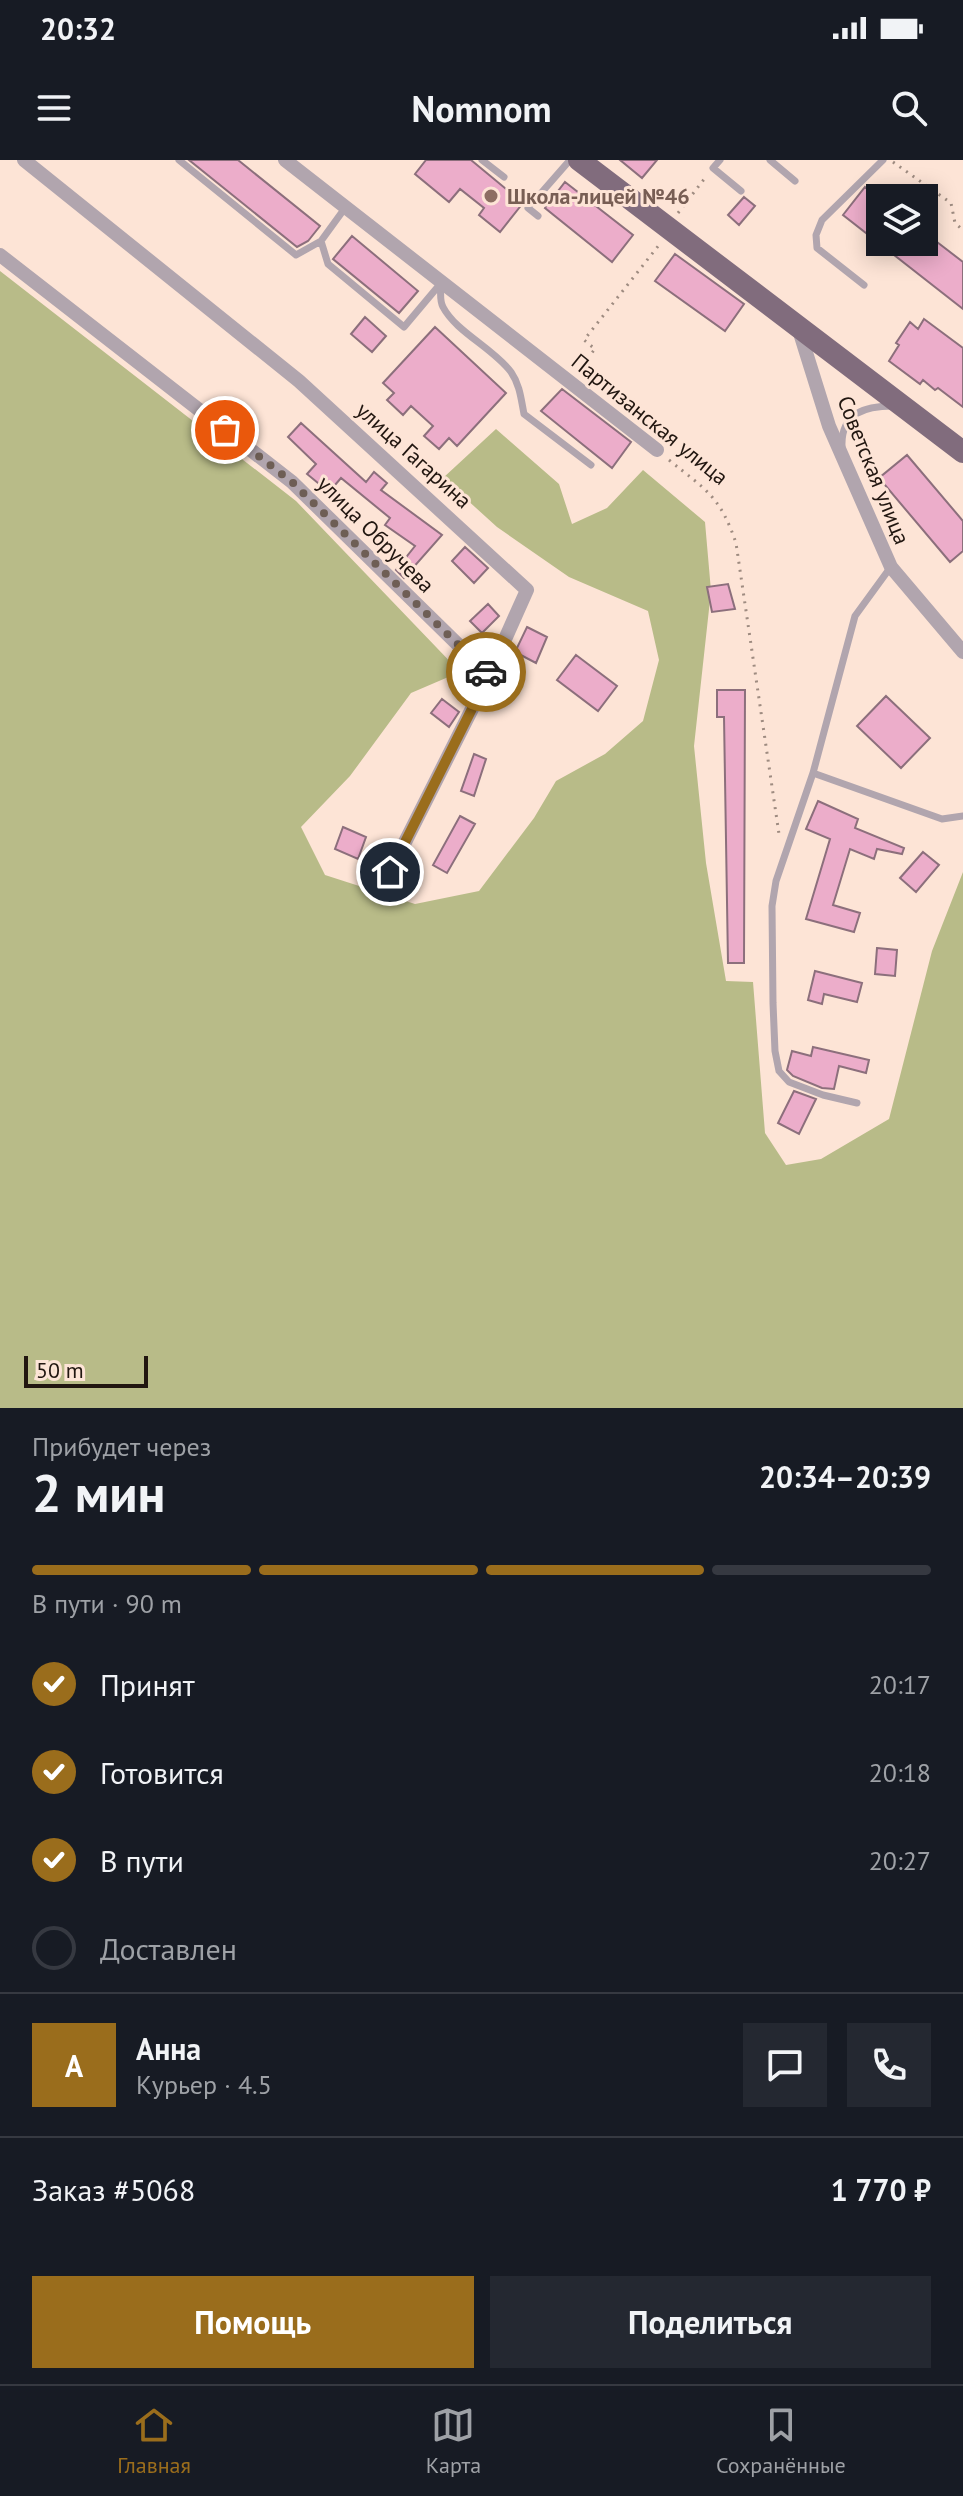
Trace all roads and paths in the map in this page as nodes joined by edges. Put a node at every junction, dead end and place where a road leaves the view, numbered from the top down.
1 (24, 160) edge
2 (179, 160) edge
3 (285, 160) edge
4 (482, 160) edge
5 (570, 160) edge
6 (579, 160) edge
7 (720, 160) edge
8 (770, 160) edge
9 (883, 160) edge
10 (890, 160) edge
11 (713, 168) junction
12 (504, 177) dead end
13 (795, 181) dead end
14 (741, 191) dead end
15 (345, 208) junction
16 (676, 215) dead end
17 (538, 216) dead end
18 (963, 230) edge
19 (321, 241) junction
20 (662, 241) dead end
21 (0, 255) edge
22 (441, 283) junction
23 (864, 285) dead end
24 (799, 329) junction
25 (570, 381) junction
26 (902, 406) junction
27 (657, 450) joint
28 (963, 452) edge
29 (843, 456) junction
30 (591, 465) dead end
31 (891, 567) junction
32 (963, 652) edge
33 (489, 675) junction
34 (813, 773) junction
35 (963, 816) edge
36 (779, 836) dead end
37 (390, 872) dead end
38 (857, 1103) dead end

1 - 33 street, улица Гагарина
2 - 19 lane
3 - 15 street, Партизанская улица
4 - 12 lane
5 - 17 lane
6 - 24 main road
7 - 11 lane
8 - 13 lane
9 - 23 lane
10 - 18 path
11 - 14 lane
11 - 16 path
15 - 19 lane
15 - 22 street, Партизанская улица
19 - 22 lane
20 - 25 path
21 - 33 street, улица Обручева
22 - 25 street, Партизанская улица
22 - 30 lane
24 - 26 main road
24 - 29 street, Советская улица
25 - 27 street, Партизанская улица
26 - 28 main road
26 - 29 lane
27 - 36 path, Партизанская улица
29 - 31 street, Советская улица
31 - 32 street, Советская улица
31 - 34 lane
33 - 37 street, улица Гагарина
34 - 35 lane
34 - 38 lane

